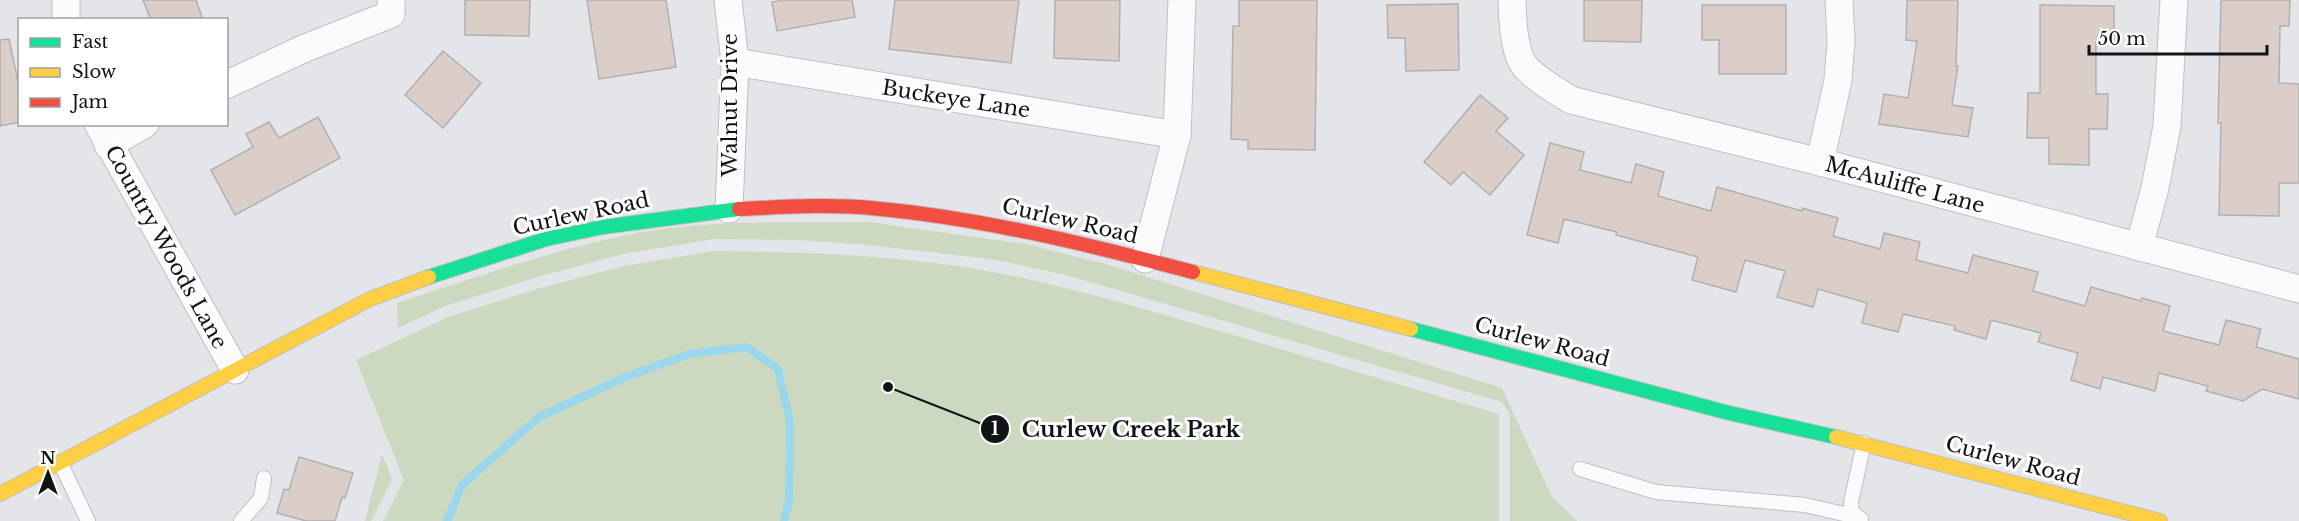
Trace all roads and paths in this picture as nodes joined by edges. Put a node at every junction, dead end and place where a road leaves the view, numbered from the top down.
1 (66, 0) edge
2 (391, 0) edge
3 (728, 0) edge
4 (1182, 0) edge
5 (1512, 0) edge
6 (1839, 0) edge
7 (2174, 0) edge
8 (66, 18) edge
9 (735, 62) junction
10 (228, 84) edge
11 (138, 126) edge
12 (103, 135) edge
13 (1177, 135) junction
14 (1820, 162) junction
15 (729, 209) junction
16 (2139, 246) junction
17 (1145, 259) junction
18 (2299, 289) edge
19 (235, 369) junction
20 (1864, 443) junction
21 (60, 462) junction
22 (1580, 469) dead end
23 (264, 478) dead end
24 (0, 495) edge
25 (1860, 519) edge
26 (88, 521) edge
27 (241, 521) edge
28 (2160, 521) edge

1 - 8 street
2 - 10 street
3 - 9 street, Walnut Drive
4 - 13 street
5 - 14 street, McAuliffe Lane
6 - 14 street
7 - 16 street
9 - 13 street, Buckeye Lane
9 - 15 street, Walnut Drive
11 - 12 street
12 - 19 street, Country Woods Lane
13 - 17 street
14 - 16 street, McAuliffe Lane
15 - 17 main road, Curlew Road
15 - 19 main road, Curlew Road
16 - 18 street, McAuliffe Lane
17 - 20 main road, Curlew Road
19 - 21 main road, Curlew Road
20 - 25 lane
20 - 28 main road, Curlew Road
21 - 24 main road, Curlew Road
21 - 26 lane
22 - 25 lane
23 - 27 lane

